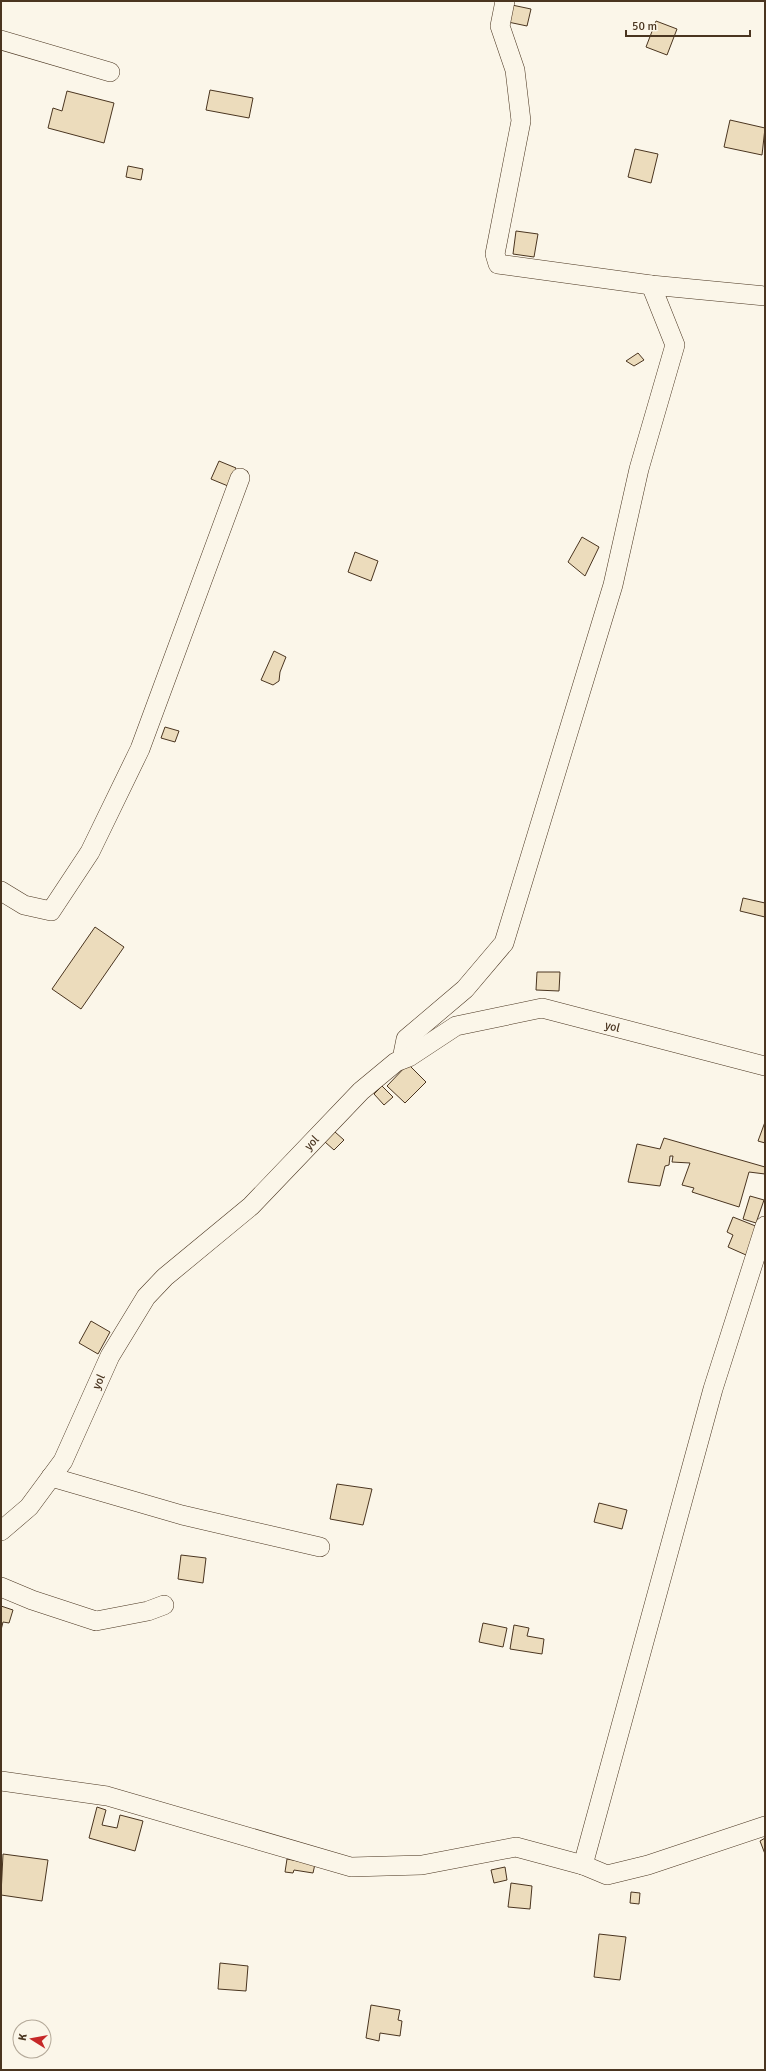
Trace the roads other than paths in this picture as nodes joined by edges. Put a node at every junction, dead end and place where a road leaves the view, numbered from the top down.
1 (505, 1) edge
2 (1, 40) edge
3 (110, 72) dead end
4 (651, 285) junction
5 (765, 296) edge
6 (240, 478) dead end
7 (1, 891) edge
8 (402, 1059) junction
9 (765, 1066) edge
10 (765, 1226) edge
11 (51, 1477) junction
12 (1, 1531) edge
13 (320, 1547) dead end
14 (1, 1587) edge
15 (164, 1605) dead end
16 (1, 1781) edge
17 (765, 1826) edge
18 (583, 1866) junction

1 - 4 street
2 - 3 street
4 - 5 street
4 - 8 street
6 - 7 street
8 - 9 street, yol
8 - 11 street, yol
10 - 18 street
11 - 12 street, yol
11 - 13 street
14 - 15 street
16 - 18 street
17 - 18 street

